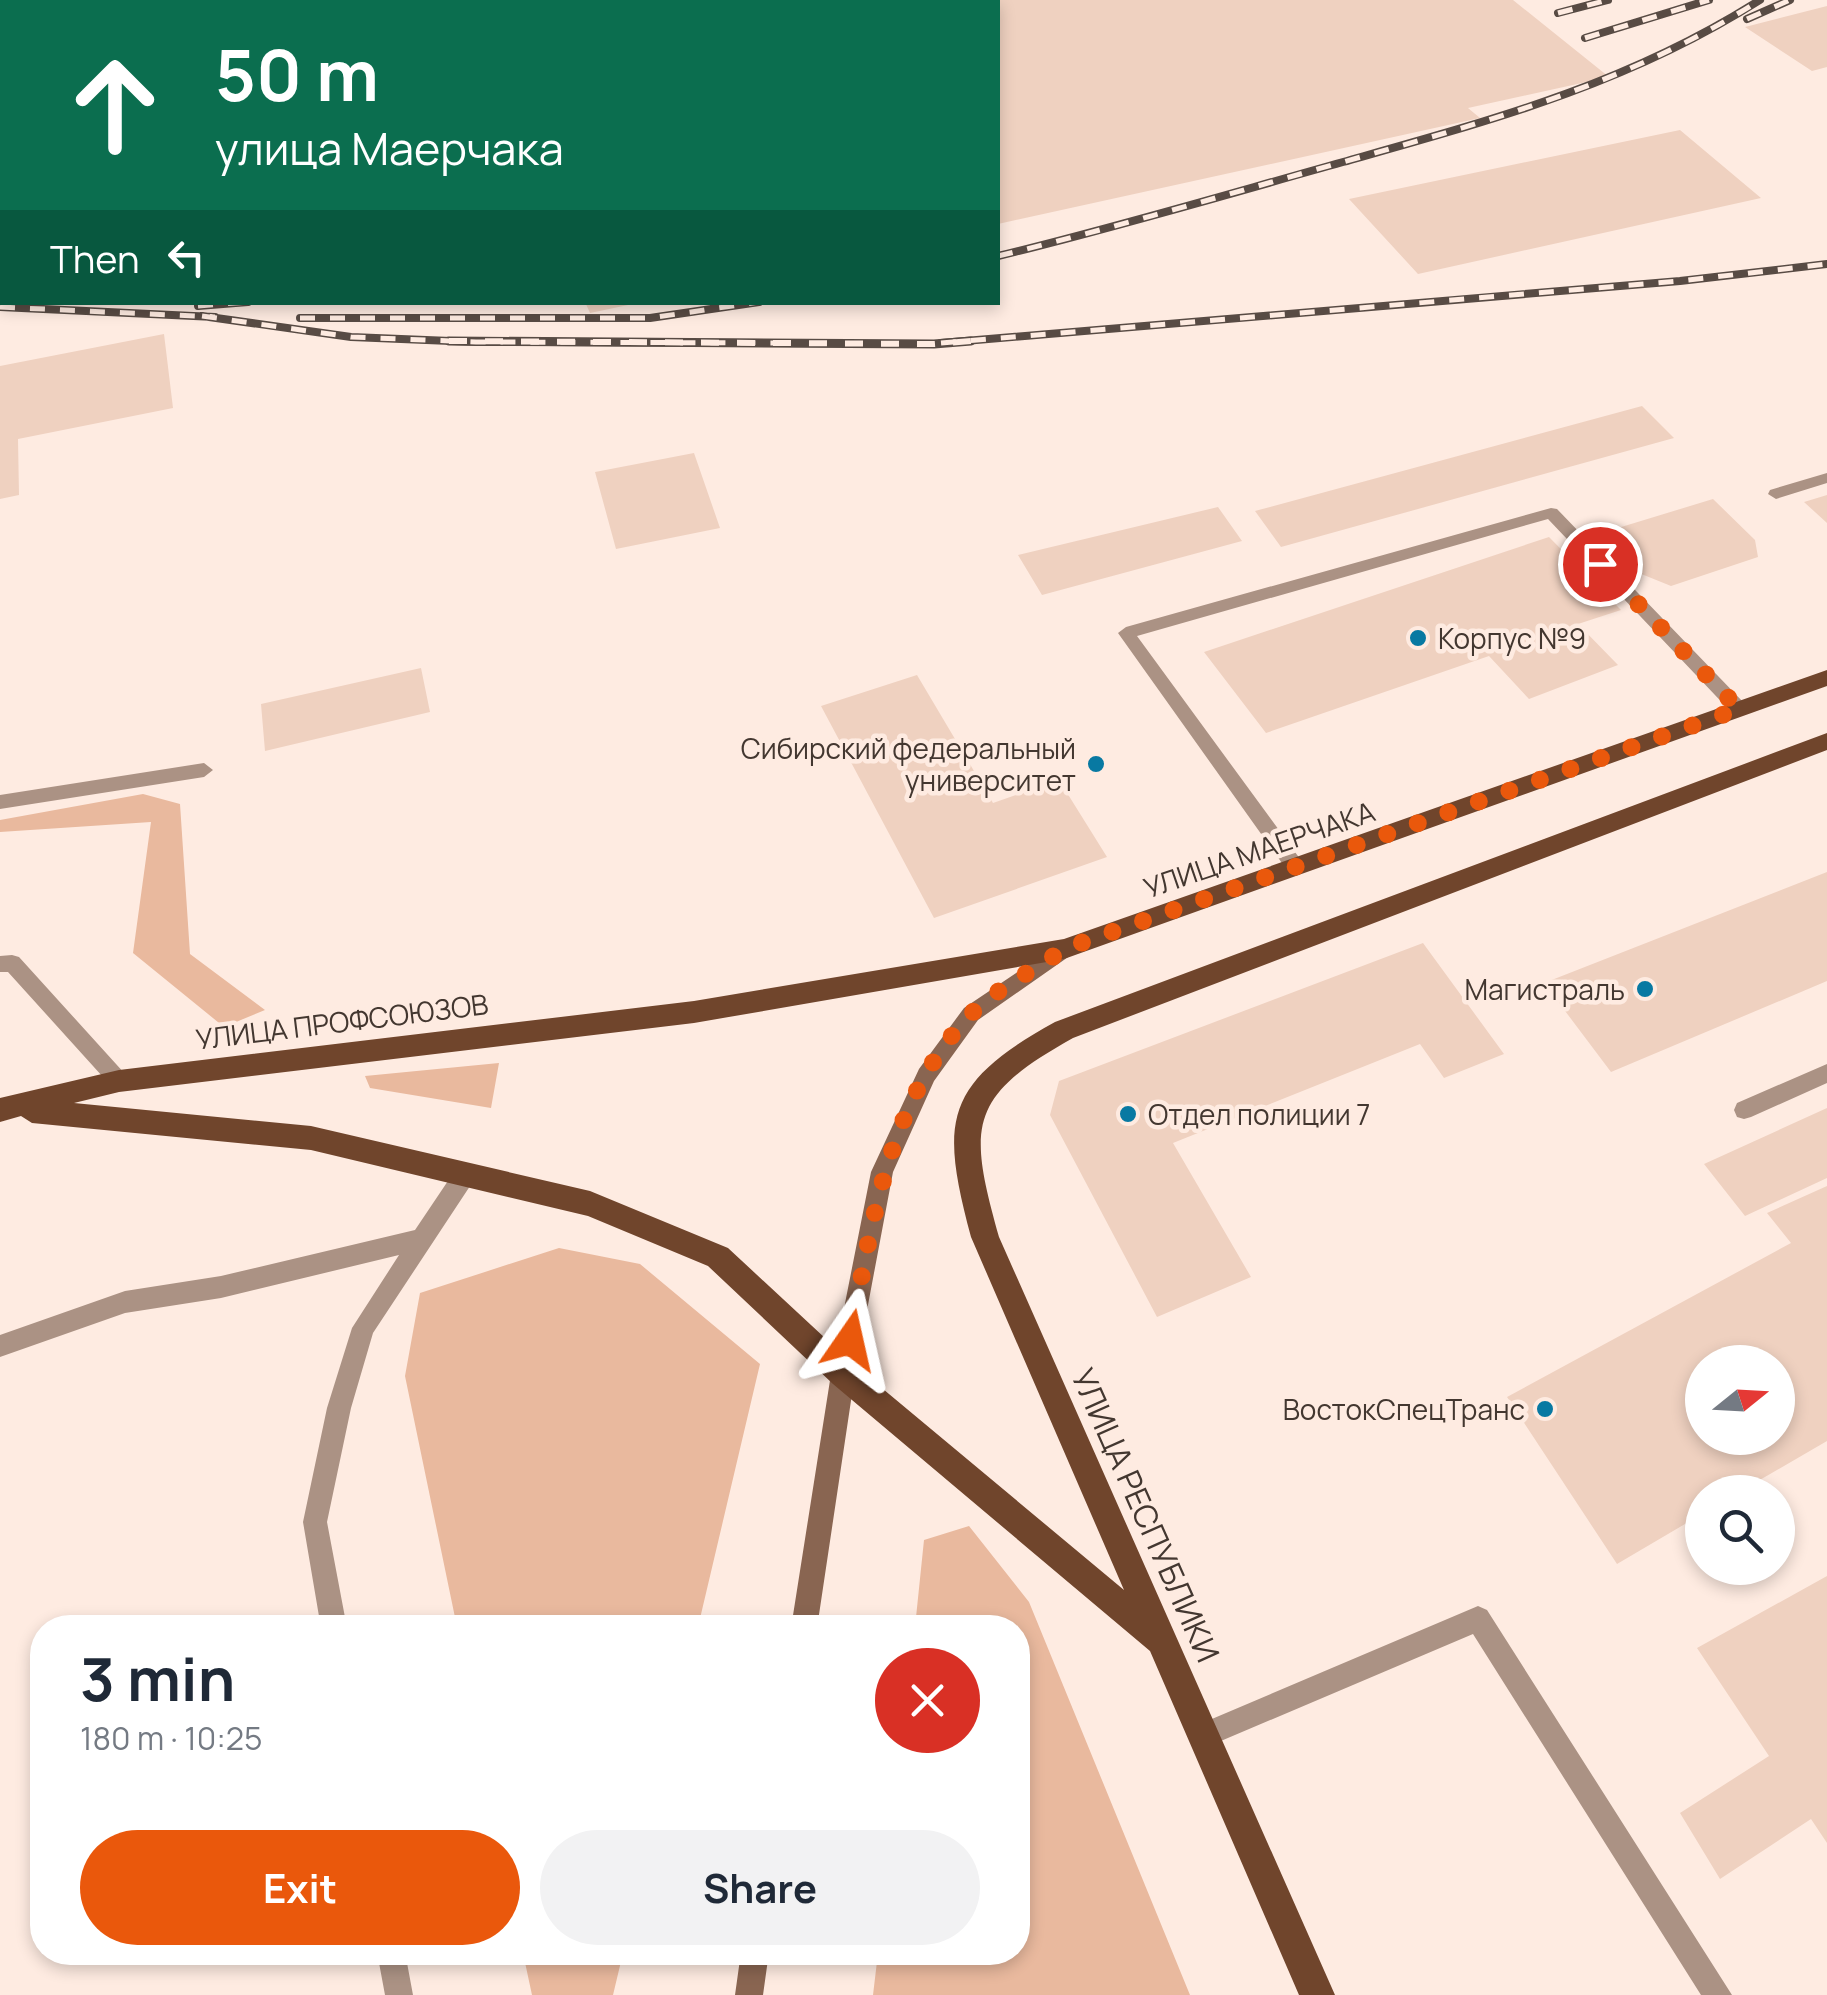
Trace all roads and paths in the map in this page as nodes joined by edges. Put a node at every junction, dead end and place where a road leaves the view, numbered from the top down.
1 (1827, 478) edge
2 (1776, 494) dead end
3 (1827, 678) edge
4 (1739, 709) junction
5 (1827, 741) edge
6 (204, 770) dead end
7 (0, 802) edge
8 (1296, 868) junction
9 (1064, 949) junction
10 (0, 964) edge
11 (694, 1012) joint
12 (1827, 1073) edge
13 (120, 1081) junction
14 (6, 1109) edge
15 (1744, 1110) dead end
16 (466, 1173) junction
17 (422, 1238) junction
18 (0, 1346) edge
19 (843, 1374) junction
20 (332, 1615) edge
21 (806, 1615) edge
22 (1159, 1640) junction
23 (1202, 1736) junction
24 (394, 1965) edge
25 (753, 1965) edge
26 (399, 1995) edge
27 (748, 1995) edge
28 (1317, 1995) edge
29 (1718, 1995) edge

1 - 2 lane
3 - 4 main road, УЛИЦА МАЕРЧАКА
4 - 8 main road, УЛИЦА МАЕРЧАКА
4 - 8 lane
5 - 22 main road, УЛИЦА РЕСПУБЛИКИ
6 - 7 lane
8 - 9 main road, УЛИЦА МАЕРЧАКА
9 - 11 main road, УЛИЦА МАЕРЧАКА
9 - 19 main road
10 - 13 lane
11 - 13 main road, УЛИЦА ПРОФСОЮЗОВ
12 - 15 lane
13 - 14 main road, УЛИЦА ПРОФСОЮЗОВ
14 - 16 main road
16 - 17 lane
16 - 19 main road
17 - 18 lane
17 - 20 lane
19 - 21 main road
19 - 22 main road
22 - 23 main road, УЛИЦА РЕСПУБЛИКИ
23 - 28 main road, УЛИЦА РЕСПУБЛИКИ
23 - 29 lane
24 - 26 lane
25 - 27 main road

